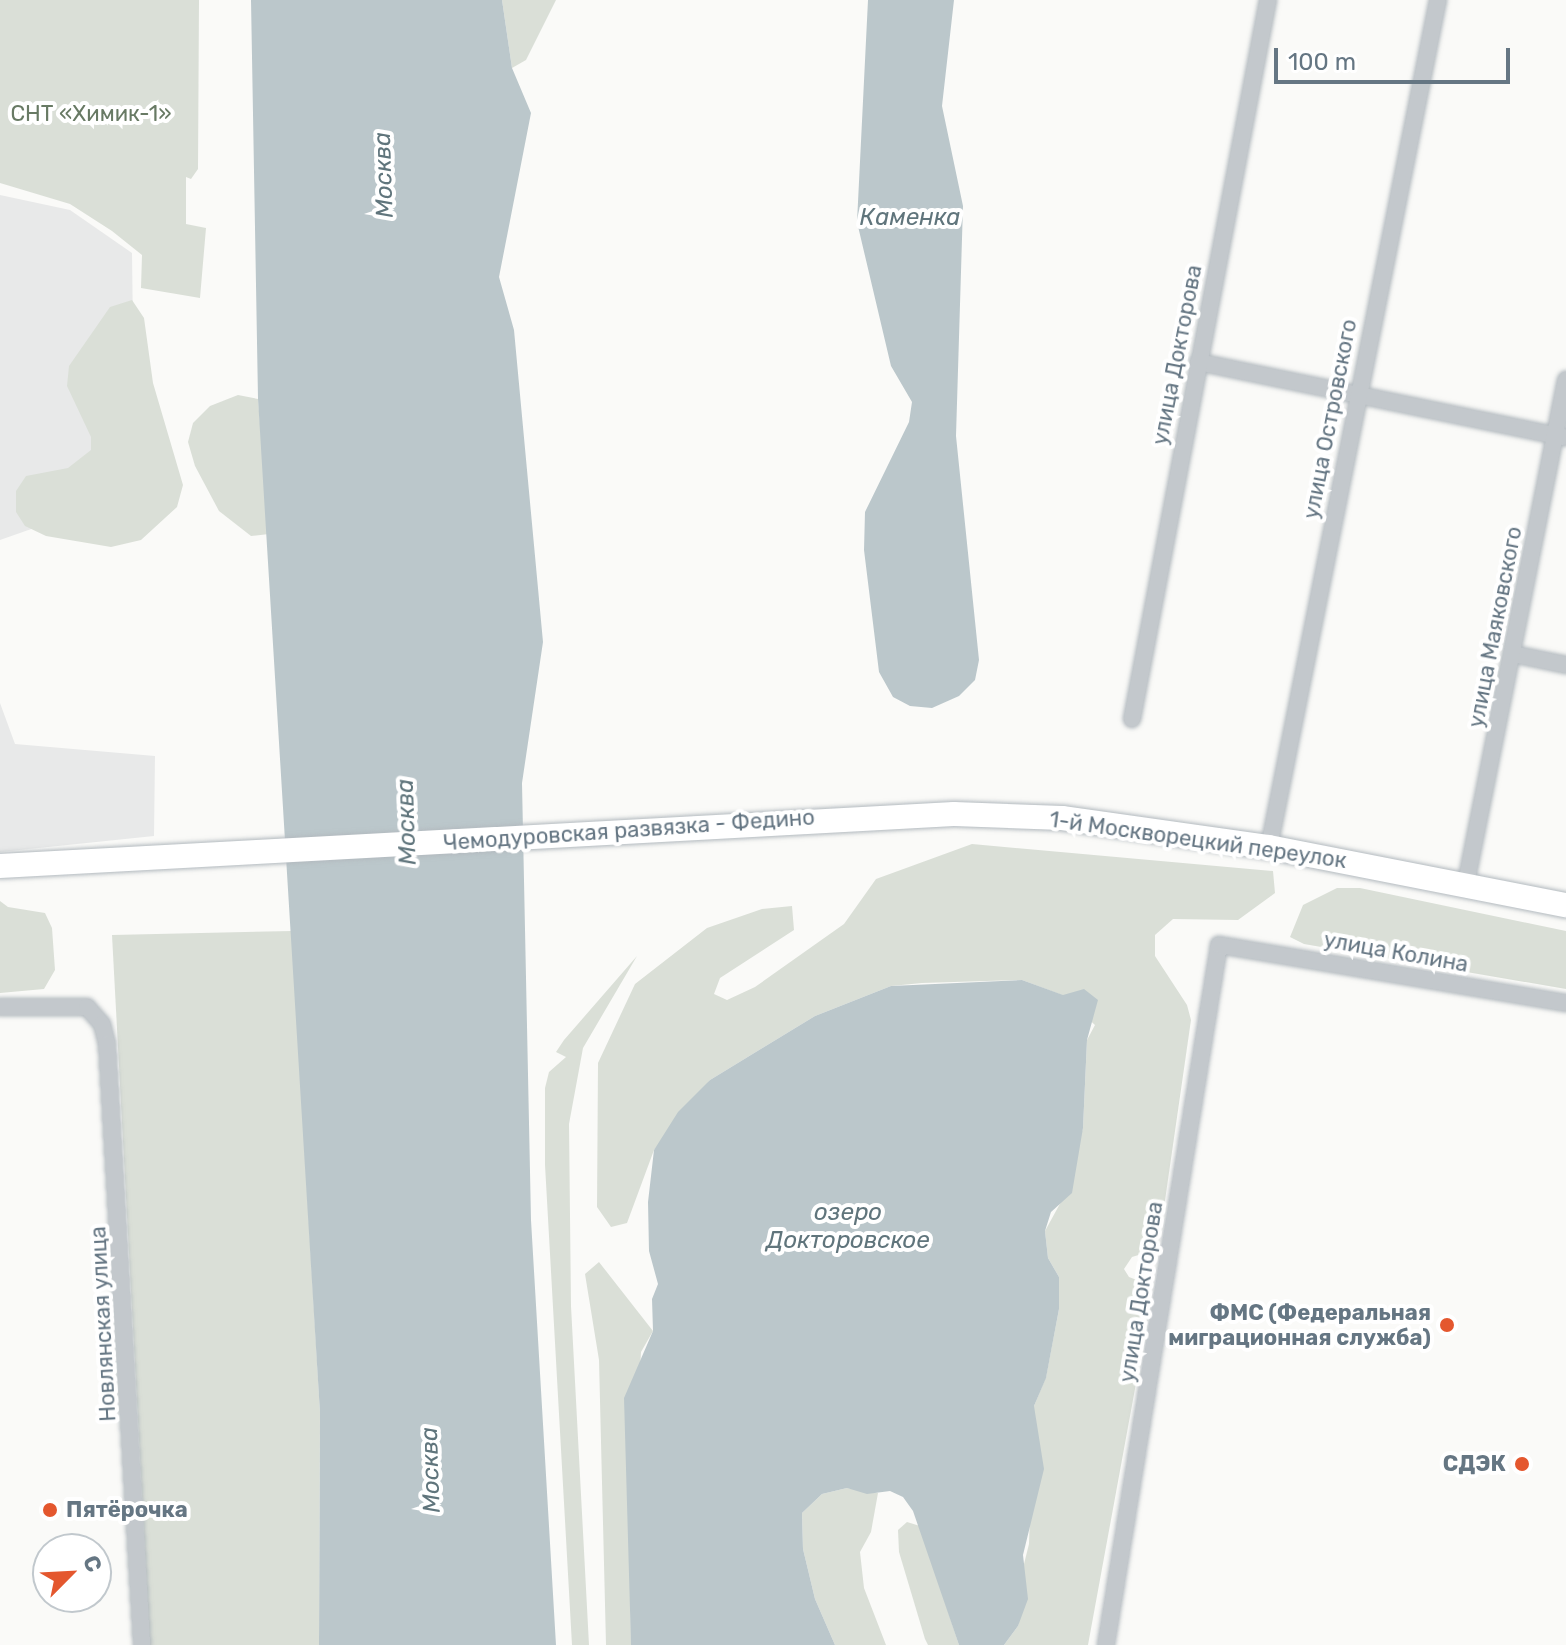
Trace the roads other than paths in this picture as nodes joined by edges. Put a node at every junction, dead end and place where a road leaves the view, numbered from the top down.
1 (1268, 0) edge
2 (1438, 0) edge
3 (1198, 362) junction
4 (1566, 380) edge
5 (1357, 395) junction
6 (1561, 436) edge
7 (1513, 654) junction
8 (1566, 665) edge
9 (1132, 719) dead end
10 (827, 818) joint
11 (1269, 847) junction
12 (0, 866) edge
13 (1466, 883) junction
14 (1566, 905) edge
15 (1219, 945) joint
16 (1566, 1003) edge
17 (0, 1007) edge
18 (142, 1645) edge
19 (1106, 1645) edge

1 - 3 street, улица Докторова
2 - 5 street, улица Островского
3 - 5 street
3 - 9 street, улица Докторова
4 - 6 street, улица Маяковского
5 - 6 street
5 - 11 street, улица Островского
6 - 7 street, улица Маяковского
7 - 8 street
7 - 13 street, улица Маяковского
10 - 11 street, 1-й Москворецкий переулок
10 - 12 street, Чемодуровская развязка - Федино
11 - 13 street, 1-й Москворецкий переулок
13 - 14 street, 1-й Москворецкий переулок
15 - 16 street, улица Колина
15 - 19 street, улица Докторова
17 - 18 street, Новлянская улица

